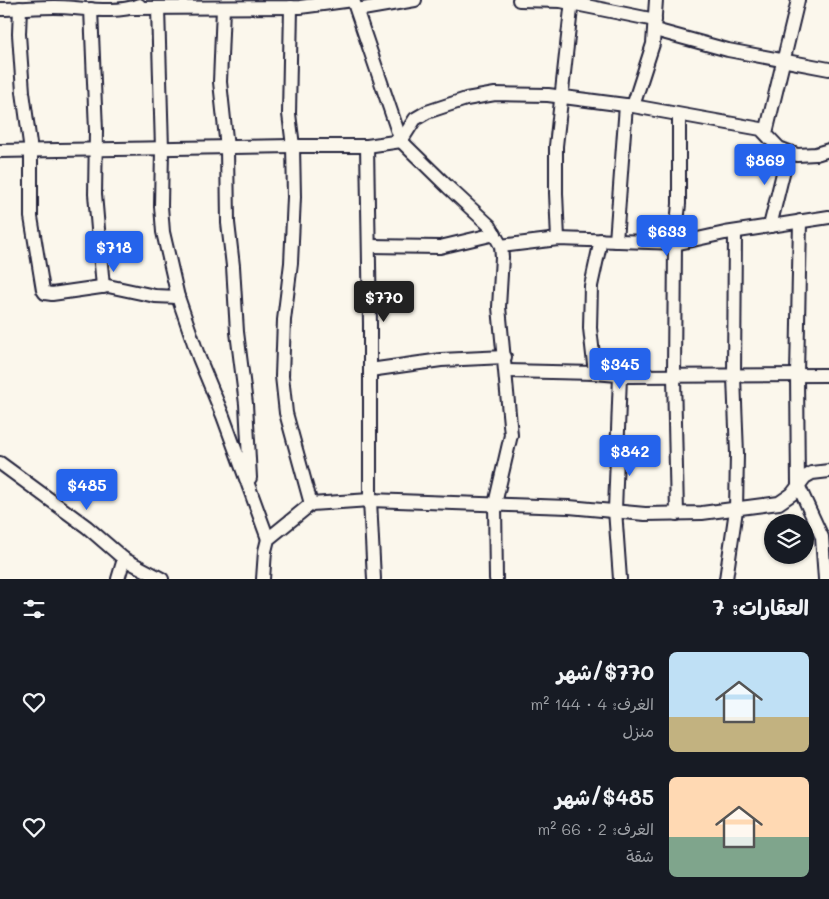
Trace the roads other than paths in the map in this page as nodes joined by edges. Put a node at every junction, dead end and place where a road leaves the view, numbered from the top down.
1 (410, 0) edge
2 (519, 0) edge
3 (656, 0) edge
4 (798, 0) edge
5 (572, 2) edge
6 (67, 4) edge
7 (154, 4) edge
8 (354, 4) edge
9 (291, 7) junction
10 (20, 8) junction
11 (223, 8) junction
12 (91, 9) junction
13 (0, 10) edge
14 (655, 25) junction
15 (782, 59) junction
16 (829, 69) edge
17 (562, 97) junction
18 (630, 106) junction
19 (679, 115) junction
20 (766, 133) junction
21 (401, 141) junction
22 (293, 146) junction
23 (367, 146) junction
24 (227, 148) junction
25 (162, 149) junction
26 (829, 150) edge
27 (0, 151) edge
28 (31, 151) junction
29 (95, 151) junction
30 (788, 152) junction
31 (829, 217) edge
32 (800, 221) junction
33 (770, 226) junction
34 (735, 232) junction
35 (495, 234) junction
36 (558, 239) junction
37 (601, 240) junction
38 (616, 241) junction
39 (674, 243) junction
40 (369, 246) junction
41 (501, 246) junction
42 (103, 287) junction
43 (178, 297) junction
44 (505, 357) junction
45 (370, 370) junction
46 (506, 371) junction
47 (595, 373) junction
48 (797, 374) junction
49 (829, 375) edge
50 (620, 376) junction
51 (674, 376) junction
52 (734, 377) junction
53 (0, 463) edge
54 (829, 471) edge
55 (798, 485) junction
56 (250, 490) junction
57 (370, 500) junction
58 (311, 504) junction
59 (495, 504) junction
60 (615, 510) junction
61 (736, 510) junction
62 (677, 514) junction
63 (268, 539) junction
64 (124, 559) junction
65 (827, 561) edge
66 (118, 579) edge
67 (162, 579) edge
68 (263, 579) edge
69 (374, 579) edge
70 (496, 579) edge
71 (620, 579) edge
72 (726, 579) edge
73 (825, 579) edge

1 - 8 street
2 - 5 street
3 - 14 street
4 - 15 street
5 - 14 street
5 - 17 street
6 - 10 street
6 - 12 street
7 - 11 street
7 - 12 street
7 - 25 street
8 - 9 street
8 - 21 street
9 - 11 street
9 - 22 street
10 - 13 street
10 - 28 street
11 - 24 street
12 - 29 street
14 - 15 street
14 - 18 street
15 - 16 street
15 - 20 street
17 - 18 street
17 - 21 street
17 - 36 street
18 - 19 street
18 - 38 street
19 - 20 street
19 - 39 street
20 - 30 street
21 - 23 street
21 - 35 street
22 - 23 street
22 - 24 street
22 - 58 street
23 - 40 street
24 - 25 street
24 - 56 street
25 - 29 street
25 - 43 street
26 - 30 street
27 - 28 street
28 - 29 street
28 - 42 street
29 - 42 street
30 - 33 street
31 - 32 street
32 - 33 street
32 - 48 street
33 - 34 street
34 - 39 street
34 - 52 street
35 - 40 street
35 - 41 street
36 - 37 street
36 - 41 street
37 - 38 street
37 - 47 street
38 - 39 street
39 - 51 street
40 - 45 street
41 - 44 street
42 - 43 street
43 - 56 street
44 - 45 street
44 - 46 street
45 - 57 street
46 - 47 street
46 - 59 street
47 - 50 street
48 - 49 street
48 - 52 street
48 - 55 street
50 - 51 street
50 - 60 street
51 - 52 street
51 - 62 street
52 - 61 street
53 - 64 street
54 - 55 street
55 - 61 street
55 - 65 street
56 - 63 street
57 - 58 street
57 - 59 street
57 - 69 street
58 - 63 street
59 - 60 street
59 - 70 street
60 - 62 street
60 - 71 street
61 - 62 street
61 - 72 street
63 - 68 street
64 - 66 street
64 - 67 street
65 - 73 street

